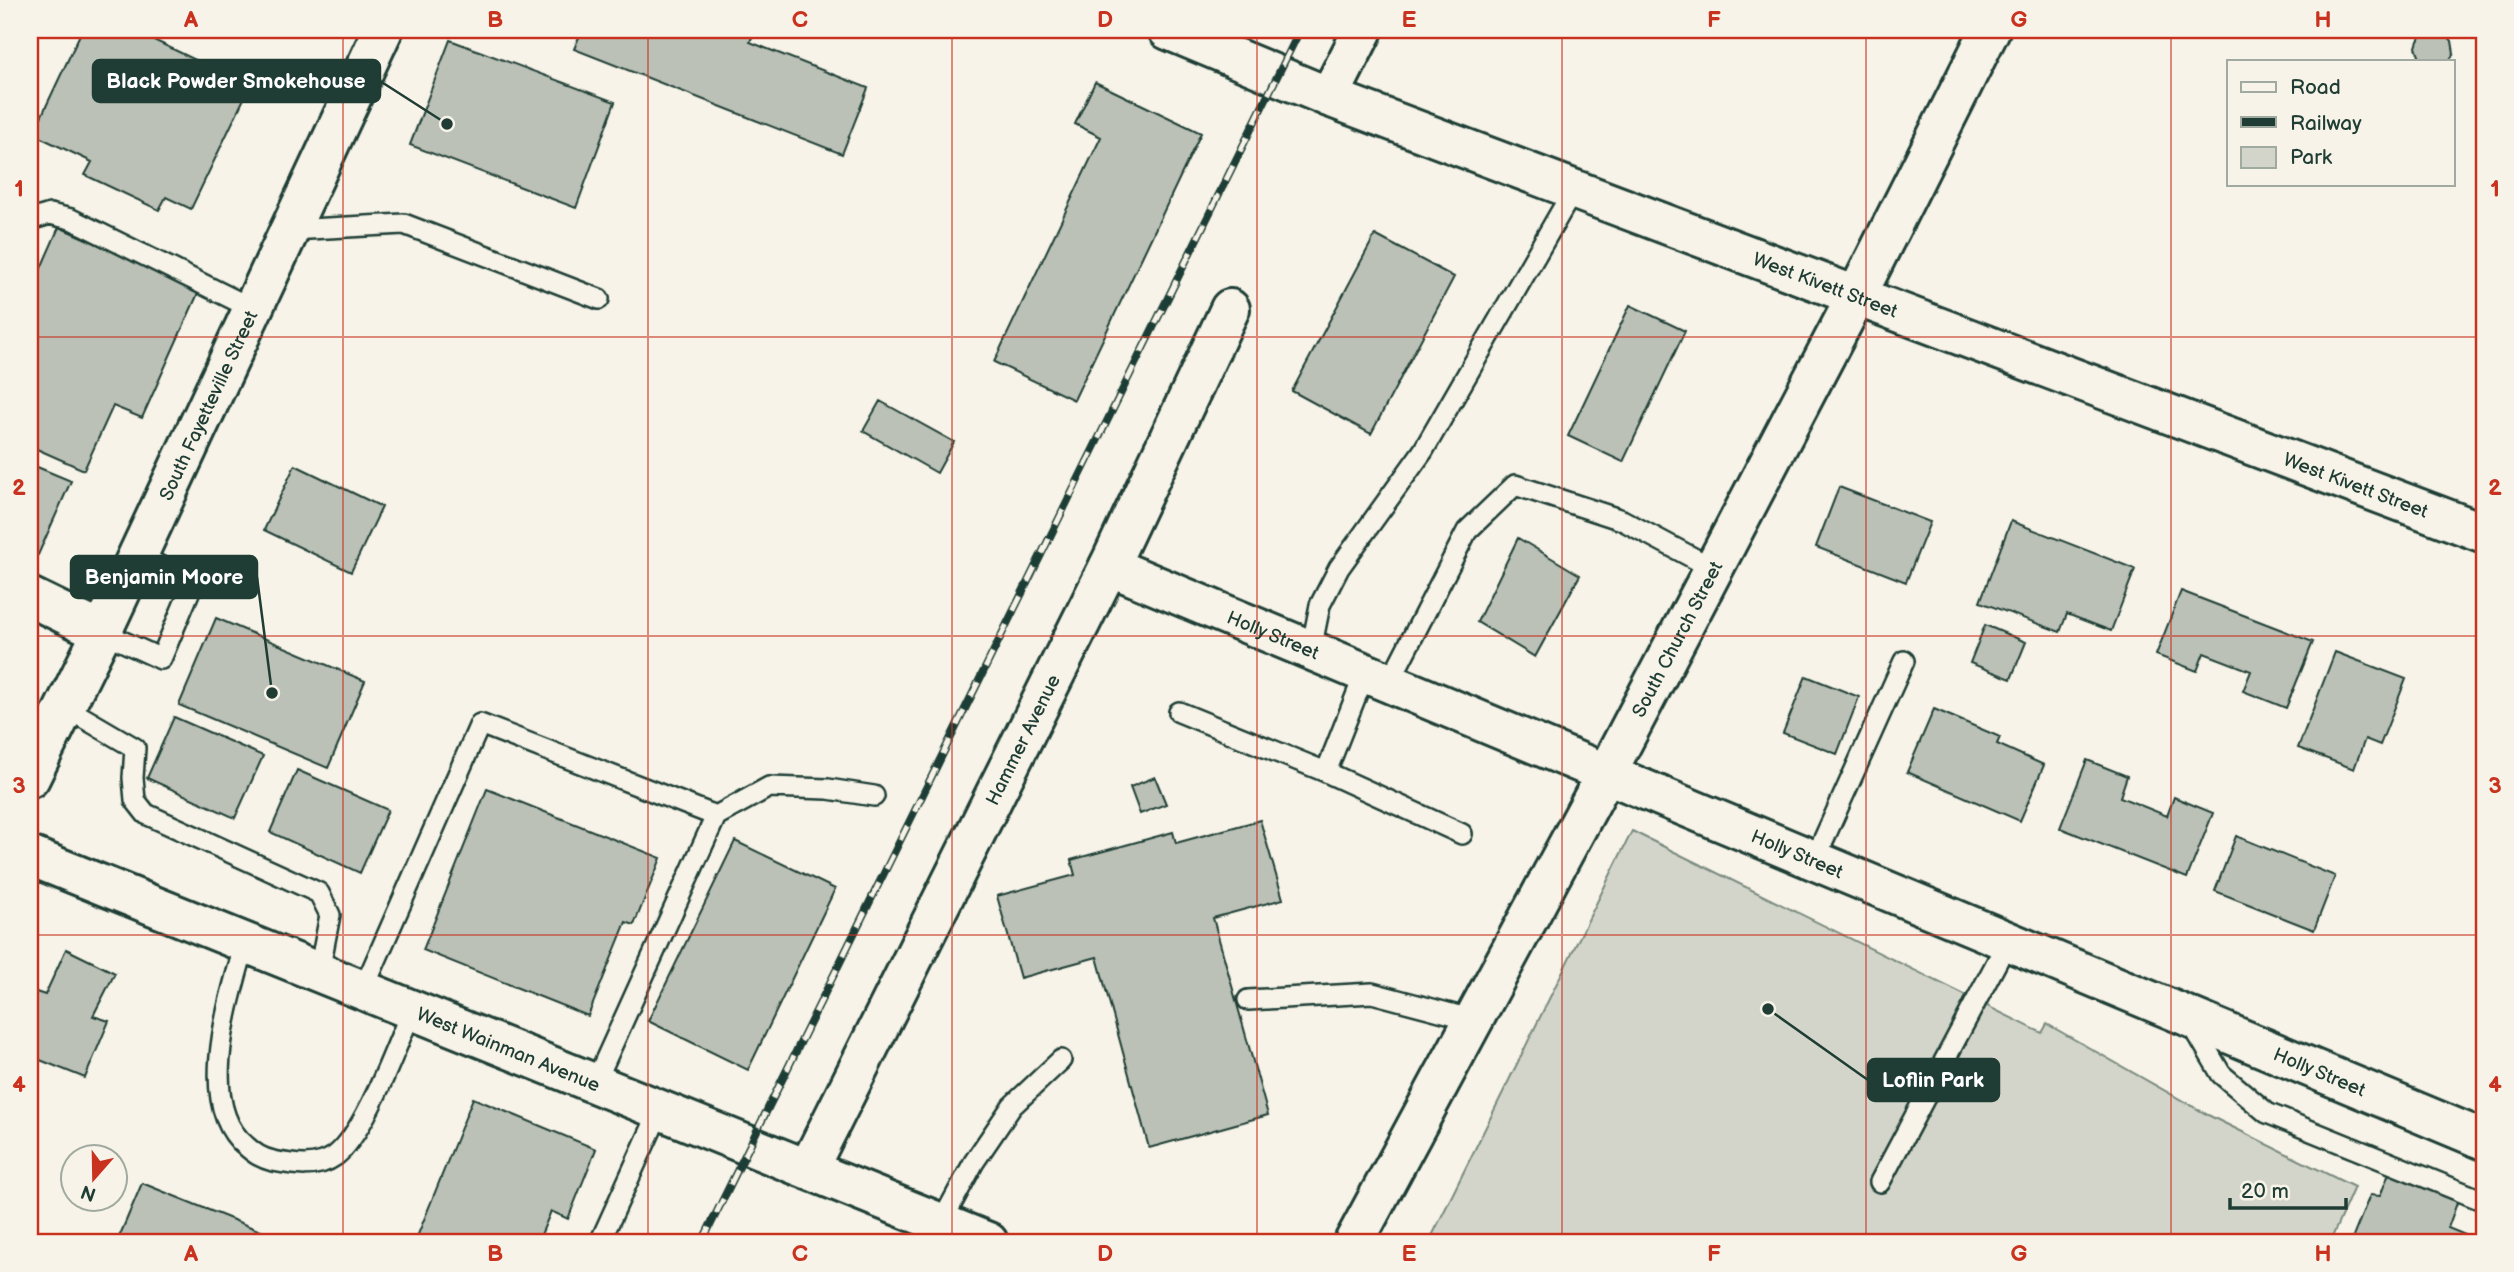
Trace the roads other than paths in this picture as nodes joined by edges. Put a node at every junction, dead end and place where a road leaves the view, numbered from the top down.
1 (383, 30) edge
2 (1168, 30) edge
3 (1363, 30) edge
4 (1990, 30) edge
5 (1329, 97) junction
6 (1574, 189) junction
7 (30, 220) edge
8 (290, 230) junction
9 (1857, 295) junction
10 (599, 299) dead end
11 (253, 309) junction
12 (1230, 309) dead end
13 (2484, 533) edge
14 (138, 555) junction
15 (1109, 566) junction
16 (1714, 569) junction
17 (30, 597) edge
18 (102, 632) junction
19 (1311, 650) junction
20 (1904, 661) dead end
21 (1377, 678) junction
22 (65, 707) junction
23 (1179, 712) dead end
24 (1326, 772) junction
25 (1606, 774) junction
26 (30, 778) edge
27 (874, 796) dead end
28 (716, 816) junction
29 (1462, 834) dead end
30 (30, 856) edge
31 (1814, 861) junction
32 (2008, 941) junction
33 (245, 943) junction
34 (319, 972) junction
35 (363, 990) junction
36 (1248, 999) dead end
37 (412, 1010) junction
38 (2187, 1016) junction
39 (1474, 1020) junction
40 (1061, 1060) dead end
41 (595, 1083) junction
42 (660, 1110) junction
43 (2484, 1140) edge
44 (808, 1169) junction
45 (1880, 1182) dead end
46 (2484, 1201) edge
47 (941, 1223) junction
48 (600, 1242) edge
49 (988, 1242) edge
50 (1354, 1242) edge

1 - 8 street, South Fayetteville Street
2 - 5 street, West Kivett Street
3 - 5 street
4 - 9 street, South Church Street
5 - 6 street, West Kivett Street
6 - 9 street, West Kivett Street
6 - 19 lane
7 - 11 lane
8 - 10 lane
8 - 11 street, South Fayetteville Street
9 - 13 street, West Kivett Street
9 - 16 street, South Church Street
11 - 14 street, South Fayetteville Street
12 - 15 street, Hammer Avenue
14 - 18 street, South Fayetteville Street
14 - 18 lane
15 - 19 street, Holly Street
15 - 44 street, Hammer Avenue
16 - 21 lane
16 - 25 street, South Church Street
17 - 18 street
18 - 22 street, South Fayetteville Street
19 - 21 street, Holly Street
20 - 31 lane
21 - 24 lane
21 - 25 street, Holly Street
22 - 26 street, South Fayetteville Street
22 - 34 lane
23 - 24 lane
24 - 29 lane
25 - 31 street, Holly Street
25 - 39 street, South Church Street
27 - 28 lane
28 - 35 lane
28 - 41 lane
30 - 33 street, West Wainman Avenue
31 - 32 street, Holly Street
32 - 38 street, Holly Street
32 - 45 lane
33 - 34 street, West Wainman Avenue
33 - 37 lane
34 - 35 street, West Wainman Avenue
35 - 37 street, West Wainman Avenue
36 - 39 lane
37 - 41 street, West Wainman Avenue
38 - 43 street, Holly Street
38 - 46 lane
39 - 50 street, South Church Street
40 - 47 lane
41 - 42 street, West Wainman Avenue
42 - 44 street, West Wainman Avenue
42 - 48 lane
44 - 47 street, West Wainman Avenue
47 - 49 street, West Wainman Avenue

